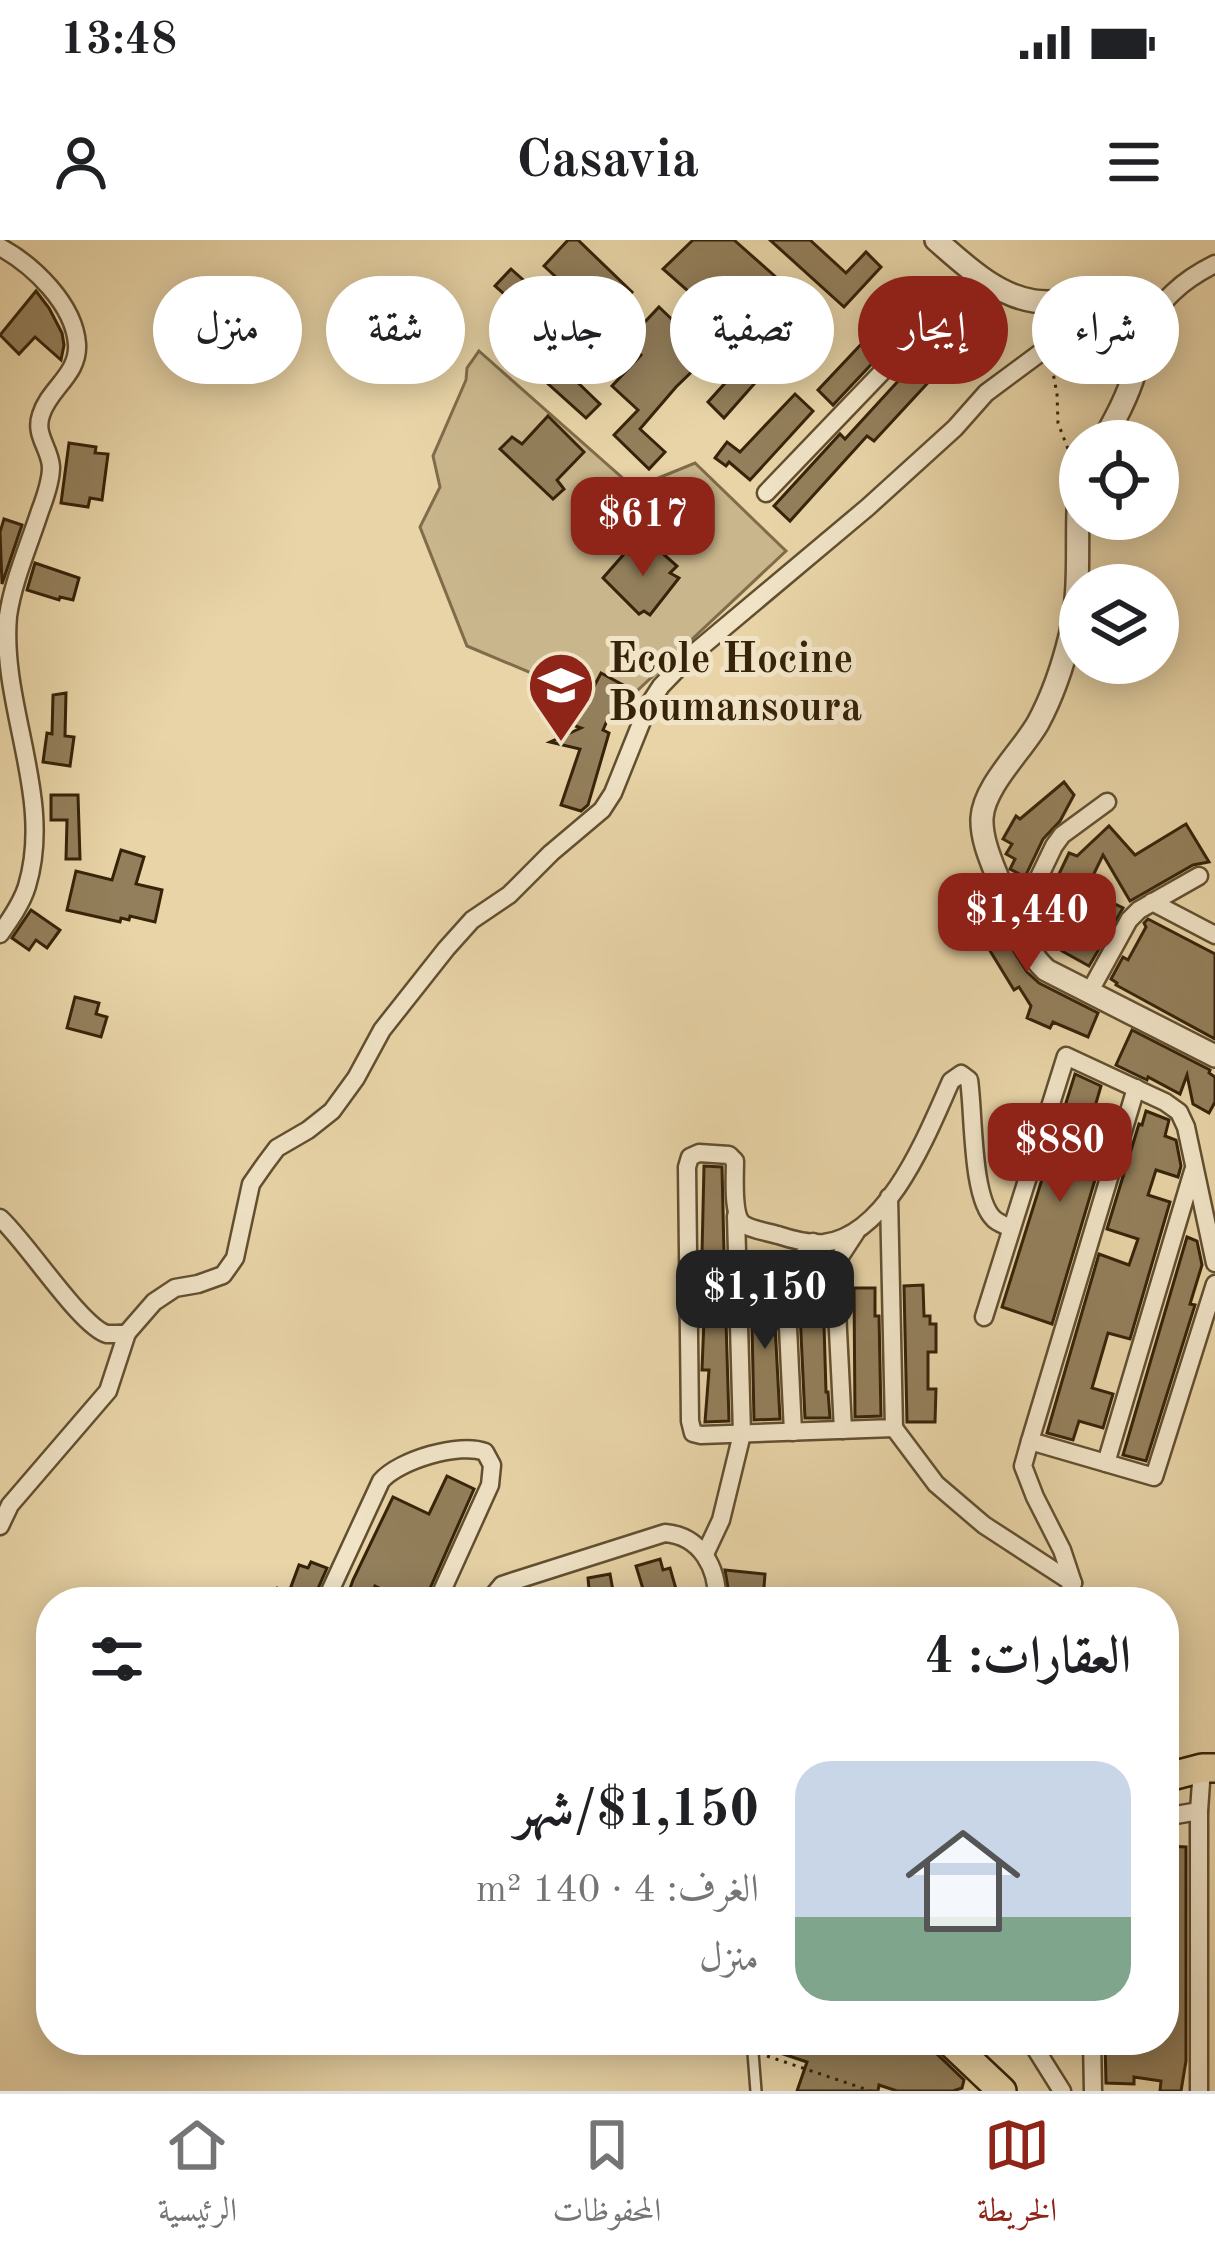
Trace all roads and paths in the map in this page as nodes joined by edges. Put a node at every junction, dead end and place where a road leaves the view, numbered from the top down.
1 (936, 240) edge
2 (0, 248) edge
3 (1215, 264) edge
4 (976, 274) junction
5 (1179, 285) edge
6 (1032, 301) edge
7 (1032, 358) edge
8 (1055, 384) edge
9 (1130, 384) edge
10 (1115, 420) edge
11 (1059, 426) edge
12 (766, 493) dead end
13 (1078, 540) edge
14 (1107, 802) dead end
15 (1198, 876) dead end
16 (1152, 902) junction
17 (1016, 925) junction
18 (0, 934) edge
19 (1215, 935) edge
20 (1090, 992) junction
21 (1215, 1056) edge
22 (1136, 1088) junction
23 (1194, 1166) junction
24 (889, 1197) junction
25 (736, 1215) junction
26 (0, 1218) edge
27 (860, 1226) junction
28 (1010, 1228) junction
29 (813, 1242) junction
30 (1215, 1263) edge
31 (1215, 1284) edge
32 (984, 1317) dead end
33 (127, 1334) junction
34 (894, 1428) junction
35 (844, 1430) junction
36 (793, 1432) junction
37 (742, 1433) junction
38 (1030, 1441) junction
39 (1106, 1463) junction
40 (0, 1526) edge
41 (705, 1554) junction
42 (1073, 1583) junction
43 (332, 1587) edge
44 (444, 1587) edge
45 (501, 1587) edge
46 (716, 1587) edge
47 (1071, 1587) edge
48 (1208, 1768) edge
49 (1199, 1811) junction
50 (1179, 1814) edge
51 (754, 2055) edge
52 (777, 2055) edge
53 (964, 2055) edge
54 (1039, 2055) edge
55 (1092, 2055) edge
56 (1207, 2071) edge
57 (757, 2091) edge
58 (871, 2091) edge
59 (1002, 2091) edge
60 (1062, 2091) edge
61 (1093, 2091) edge
62 (1199, 2091) edge

1 - 4 street
2 - 18 street
3 - 5 street
4 - 6 street
4 - 12 street
7 - 33 street
8 - 11 path
9 - 10 street
13 - 17 street
14 - 17 street
15 - 16 street
16 - 19 street
16 - 20 street
17 - 20 street
20 - 21 street
22 - 23 street
22 - 28 street
22 - 38 street
23 - 30 street
23 - 39 street
24 - 27 street
24 - 28 street
24 - 34 street
25 - 29 street
25 - 37 street
25 - 37 street
26 - 33 street
27 - 29 street
27 - 35 street
28 - 32 street
29 - 36 street
31 - 39 street
33 - 40 street
34 - 35 street
34 - 42 street
35 - 36 street
36 - 37 street
37 - 41 street
38 - 39 street
38 - 42 street
41 - 45 street
41 - 46 street
42 - 47 street
43 - 44 street
48 - 49 street
49 - 50 street
49 - 56 street
51 - 57 lane
52 - 58 path
53 - 59 main road
54 - 60 street
55 - 61 street
56 - 62 street

